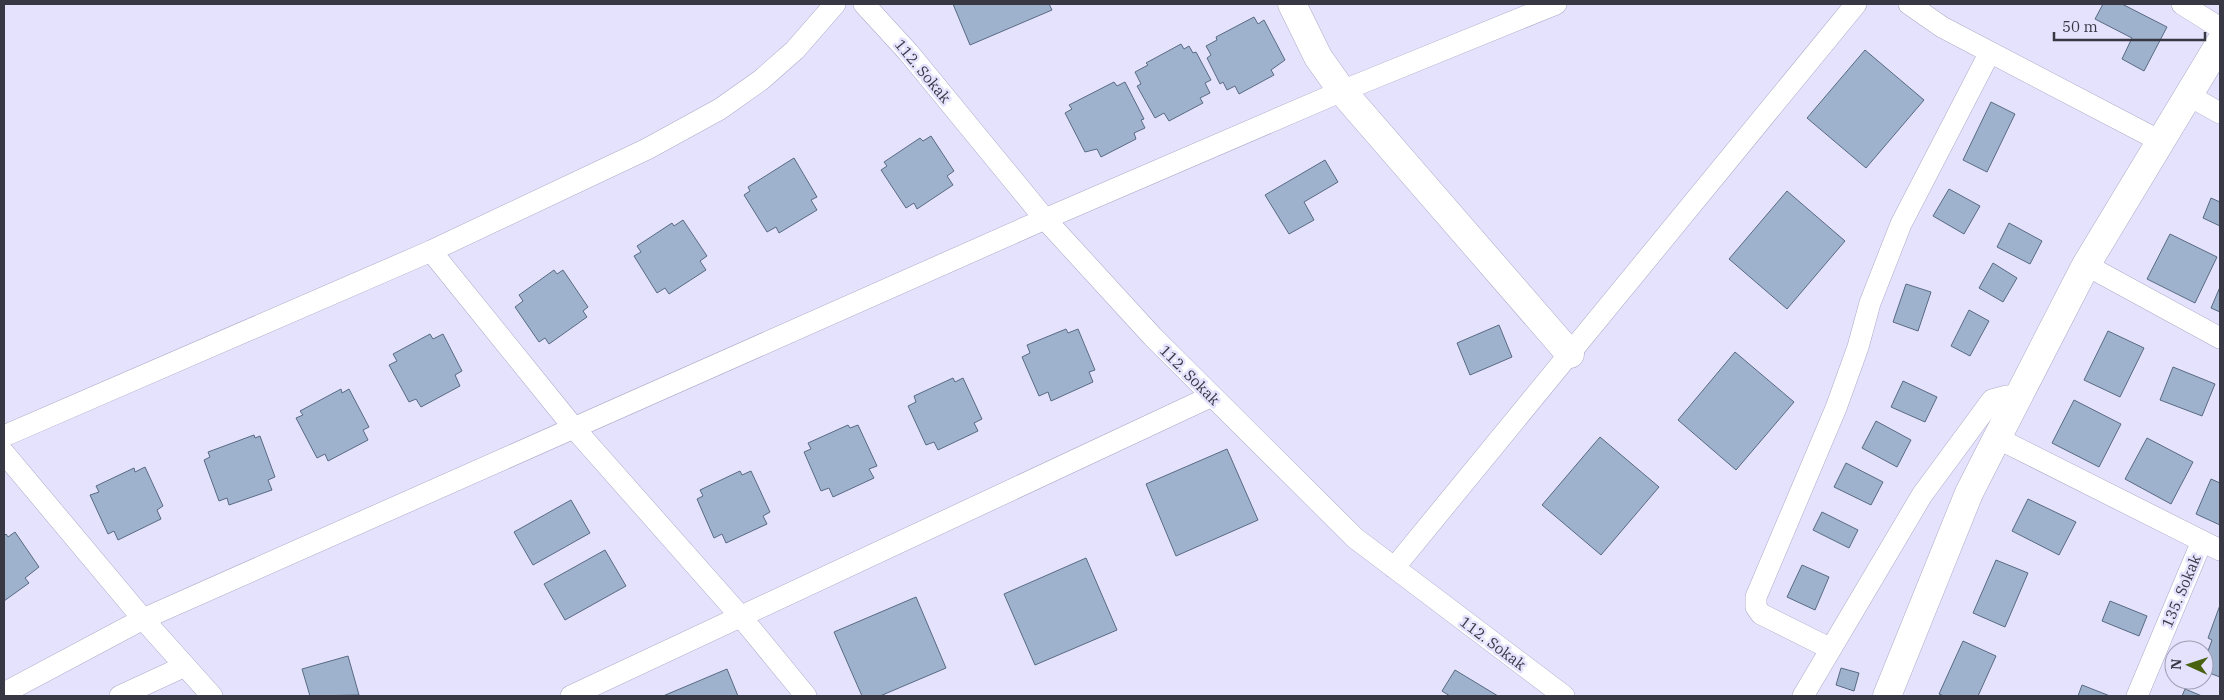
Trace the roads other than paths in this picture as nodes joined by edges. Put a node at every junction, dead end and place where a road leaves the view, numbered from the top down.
1 (835, 4) edge
2 (864, 4) edge
3 (1292, 4) edge
4 (1556, 4) edge
5 (1856, 4) edge
6 (1908, 4) edge
7 (2182, 4) edge
8 (2220, 28) edge
9 (2220, 44) edge
10 (1990, 52) junction
11 (1342, 91) junction
12 (2188, 95) junction
13 (2220, 114) edge
14 (2160, 142) junction
15 (1045, 219) junction
16 (432, 251) junction
17 (2086, 265) junction
18 (2220, 338) edge
19 (1570, 354) junction
20 (1212, 396) junction
21 (2018, 397) junction
22 (574, 428) junction
23 (4, 436) edge
24 (1997, 438) junction
25 (4, 452) edge
26 (2211, 545) edge
27 (1394, 568) junction
28 (742, 618) junction
29 (143, 619) junction
30 (1832, 649) junction
31 (185, 666) junction
32 (4, 693) edge
33 (120, 696) edge
34 (212, 696) edge
35 (572, 696) edge
36 (806, 696) edge
37 (1564, 696) edge
38 (1803, 696) edge
39 (1888, 696) edge
40 (2138, 696) edge

1 - 16 street
2 - 15 street, 112. Sokak
3 - 11 main road
4 - 11 street
5 - 19 street
6 - 10 street
7 - 8 street
9 - 12 main road
10 - 14 street
10 - 30 street
11 - 15 street
11 - 19 main road
12 - 13 street
12 - 14 main road
14 - 17 main road
15 - 20 street, 112. Sokak
15 - 22 street
16 - 22 street
16 - 23 street
17 - 18 street
17 - 21 main road
19 - 27 street
20 - 27 street, 112. Sokak
20 - 28 street
21 - 24 main road
21 - 30 street
22 - 28 street
22 - 29 street
24 - 26 street
24 - 39 main road
25 - 29 street
26 - 40 street, 135. Sokak
27 - 37 street, 112. Sokak
28 - 35 street
28 - 36 street
29 - 31 street
29 - 32 street
30 - 38 street
31 - 33 street
31 - 34 street

